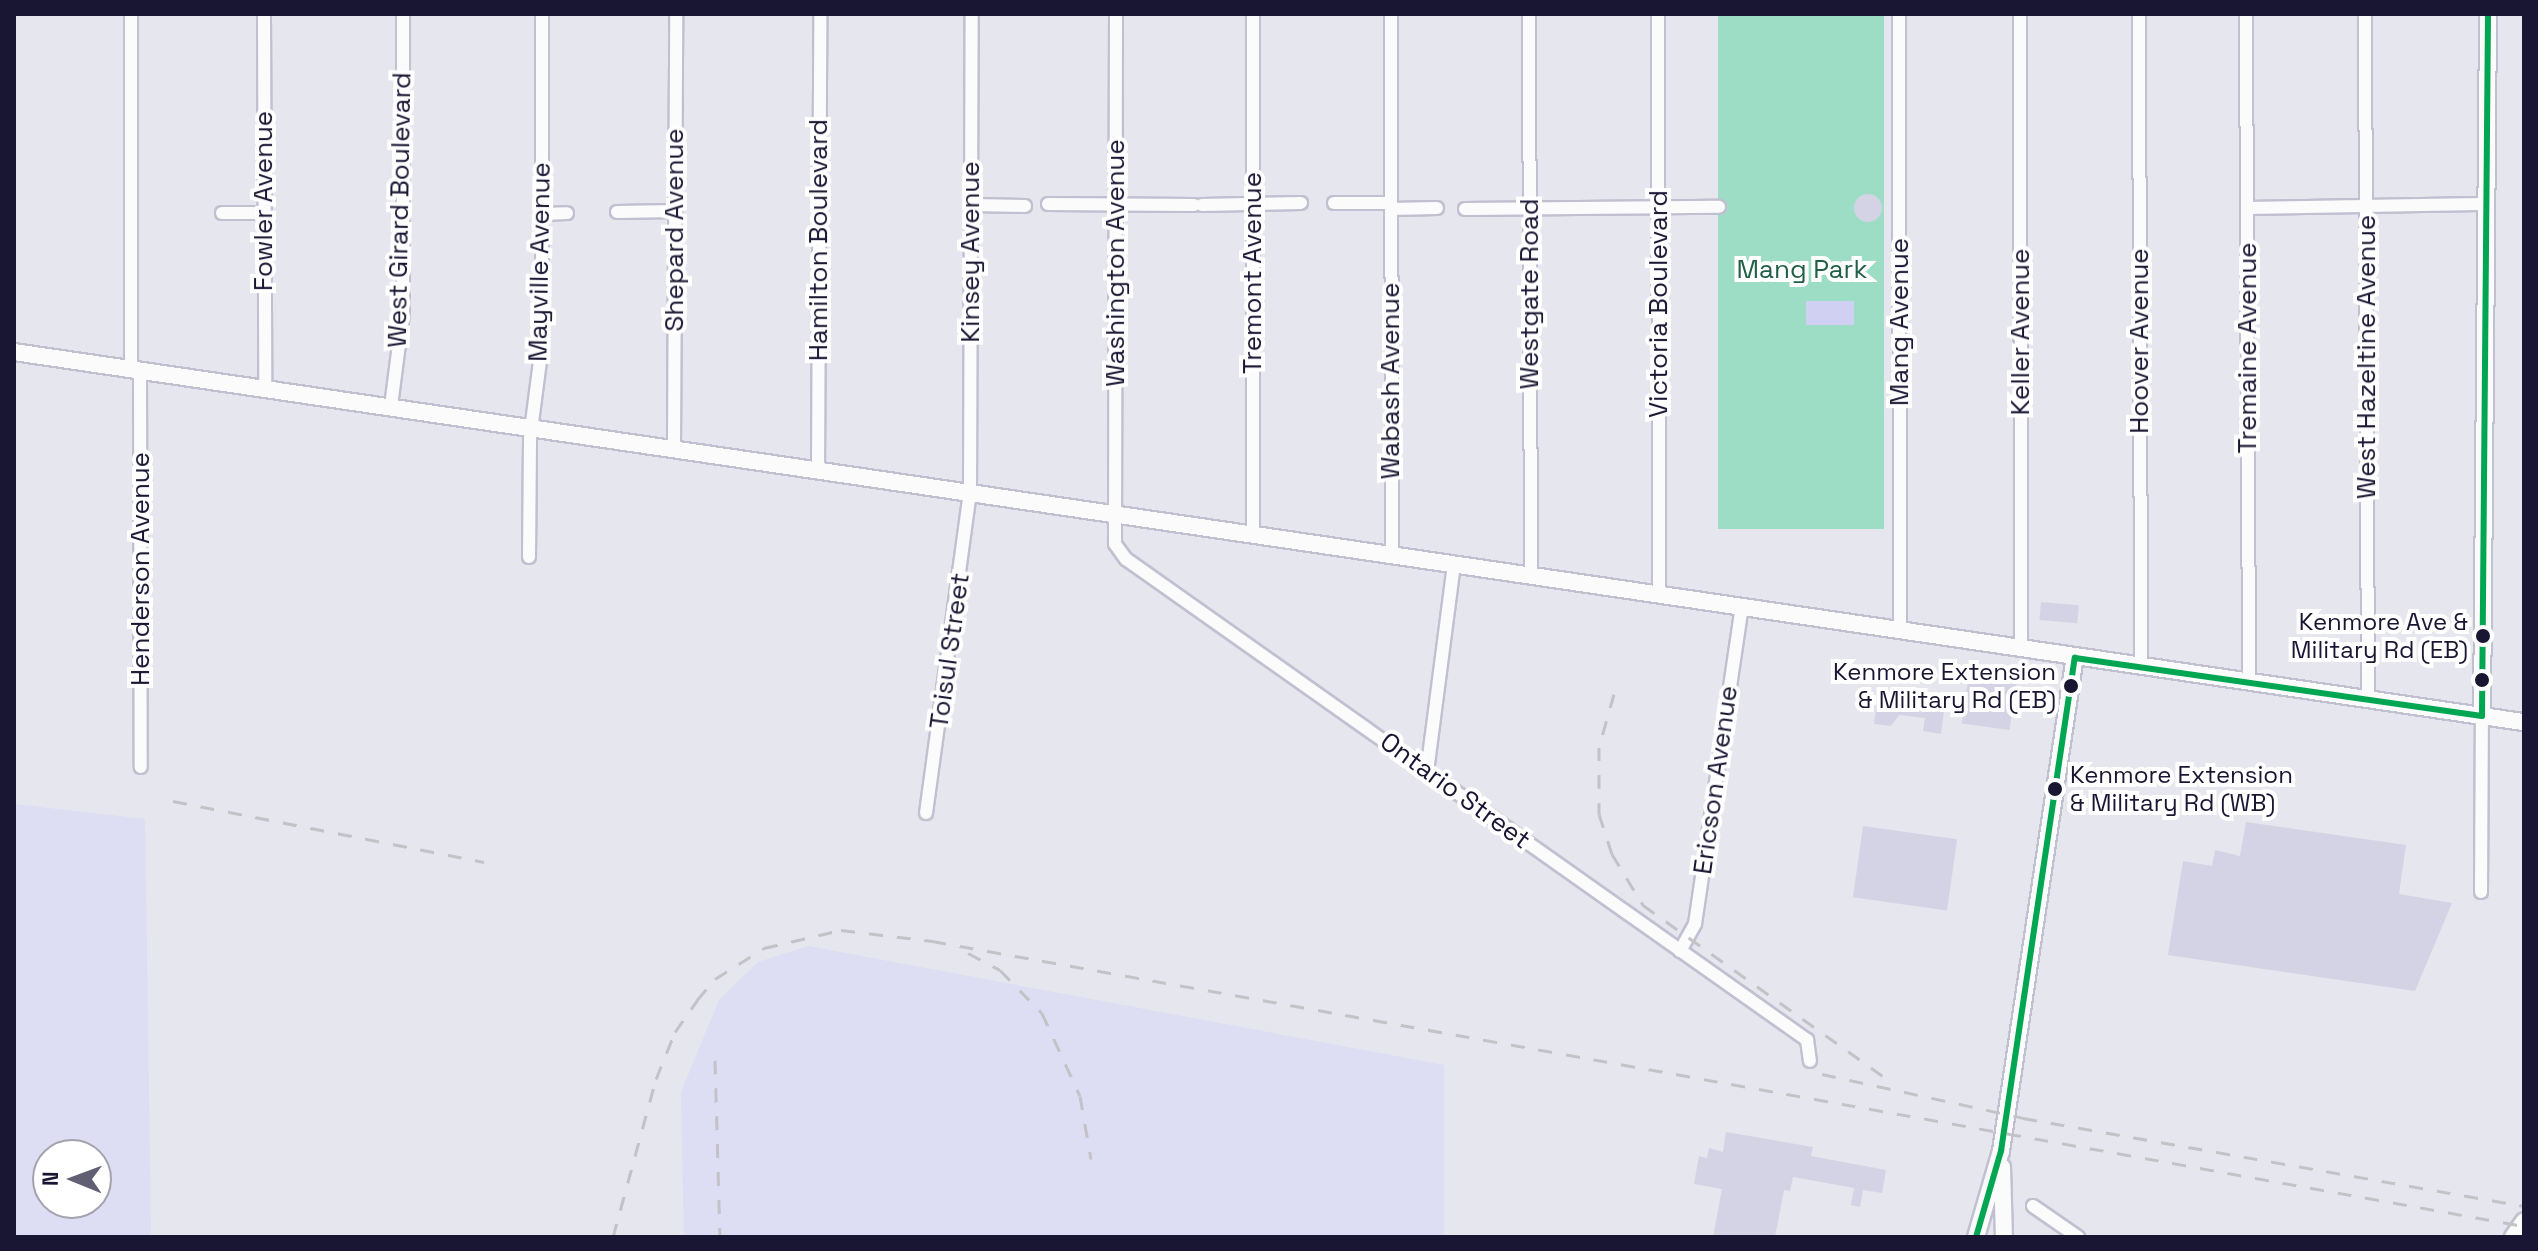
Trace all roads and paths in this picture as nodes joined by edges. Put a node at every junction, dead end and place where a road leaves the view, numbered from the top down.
1 (131, 14) edge
2 (264, 14) edge
3 (403, 14) edge
4 (542, 14) edge
5 (676, 14) edge
6 (820, 14) edge
7 (972, 14) edge
8 (1116, 14) edge
9 (1253, 14) edge
10 (1391, 14) edge
11 (1529, 14) edge
12 (1658, 14) edge
13 (1899, 14) edge
14 (2020, 14) edge
15 (2139, 14) edge
16 (2246, 14) edge
17 (2365, 14) edge
18 (2488, 14) edge
19 (1253, 203) junction
20 (1301, 203) dead end
21 (1334, 203) dead end
22 (1048, 204) dead end
23 (1116, 204) junction
24 (2366, 204) junction
25 (2486, 204) junction
26 (972, 205) junction
27 (1025, 206) dead end
28 (1391, 206) junction
29 (1659, 207) junction
30 (1719, 207) dead end
31 (1437, 208) dead end
32 (1530, 208) junction
33 (2247, 208) junction
34 (1465, 209) dead end
35 (675, 211) junction
36 (617, 212) dead end
37 (222, 213) dead end
38 (264, 213) junction
39 (567, 213) dead end
40 (542, 214) junction
41 (14, 352) edge
42 (136, 369) junction
43 (265, 388) junction
44 (391, 406) junction
45 (531, 425) junction
46 (674, 445) junction
47 (818, 467) junction
48 (970, 490) junction
49 (1116, 512) junction
50 (1253, 533) junction
51 (1392, 554) junction
52 (529, 557) dead end
53 (1454, 563) junction
54 (1531, 574) junction
55 (1659, 593) junction
56 (1742, 605) junction
57 (1900, 631) junction
58 (2021, 649) junction
59 (2075, 658) junction
60 (2141, 667) junction
61 (2249, 683) junction
62 (2368, 700) junction
63 (2482, 716) junction
64 (2524, 722) edge
65 (141, 767) dead end
66 (1427, 772) junction
67 (926, 813) dead end
68 (2481, 892) dead end
69 (1680, 951) junction
70 (1810, 1061) dead end
71 (2001, 1151) junction
72 (2033, 1206) dead end
73 (2524, 1221) edge
74 (1976, 1237) edge
75 (2004, 1237) edge
76 (2078, 1237) edge
77 (2513, 1237) edge

1 - 42 street, Henderson Avenue
2 - 38 street, Fowler Avenue
3 - 44 street, West Girard Boulevard
4 - 40 street, Mayville Avenue
5 - 35 street, Shepard Avenue
6 - 47 street, Hamilton Boulevard
7 - 26 street, Kinsey Avenue
8 - 23 street, Washington Avenue
9 - 19 street, Tremont Avenue
10 - 28 street, Wabash Avenue
11 - 32 street, Westgate Road
12 - 29 street, Victoria Boulevard
13 - 57 street, Mang Avenue
14 - 58 street, Keller Avenue
15 - 60 street, Hoover Avenue
16 - 33 street, Tremaine Avenue
17 - 24 street, West Hazeltine Avenue
18 - 25 main road
19 - 20 street
19 - 23 street
19 - 50 street, Tremont Avenue
21 - 28 street
22 - 23 street
23 - 49 street, Washington Avenue
24 - 25 street
24 - 33 street
24 - 62 street, West Hazeltine Avenue
25 - 63 main road
26 - 27 street
26 - 48 street, Kinsey Avenue
28 - 31 street
28 - 51 street, Wabash Avenue
29 - 30 street
29 - 32 street
29 - 55 street, Victoria Boulevard
32 - 34 street
32 - 54 street, Westgate Road
33 - 61 street, Tremaine Avenue
35 - 36 street
35 - 46 street, Shepard Avenue
37 - 38 street
38 - 43 street, Fowler Avenue
39 - 40 street
40 - 45 street, Mayville Avenue
41 - 42 main road
42 - 43 main road
42 - 65 street, Henderson Avenue
43 - 44 main road
44 - 45 main road
45 - 46 main road
45 - 52 street, Mayville Avenue
46 - 47 main road
47 - 48 main road
48 - 49 main road
48 - 67 street, Toisul Street
49 - 50 main road
49 - 66 street, Ontario Street
50 - 51 main road
51 - 53 main road
53 - 54 main road
53 - 66 street
54 - 55 main road
55 - 56 main road
56 - 57 main road
56 - 69 street, Ericson Avenue
57 - 58 main road
58 - 59 main road
59 - 60 main road
59 - 71 main road
60 - 61 main road
61 - 62 main road
62 - 63 main road
63 - 64 main road
63 - 68 street
66 - 69 street, Ontario Street
69 - 70 street, Ontario Street
71 - 74 main road
71 - 75 main road
72 - 76 street
73 - 77 main road

